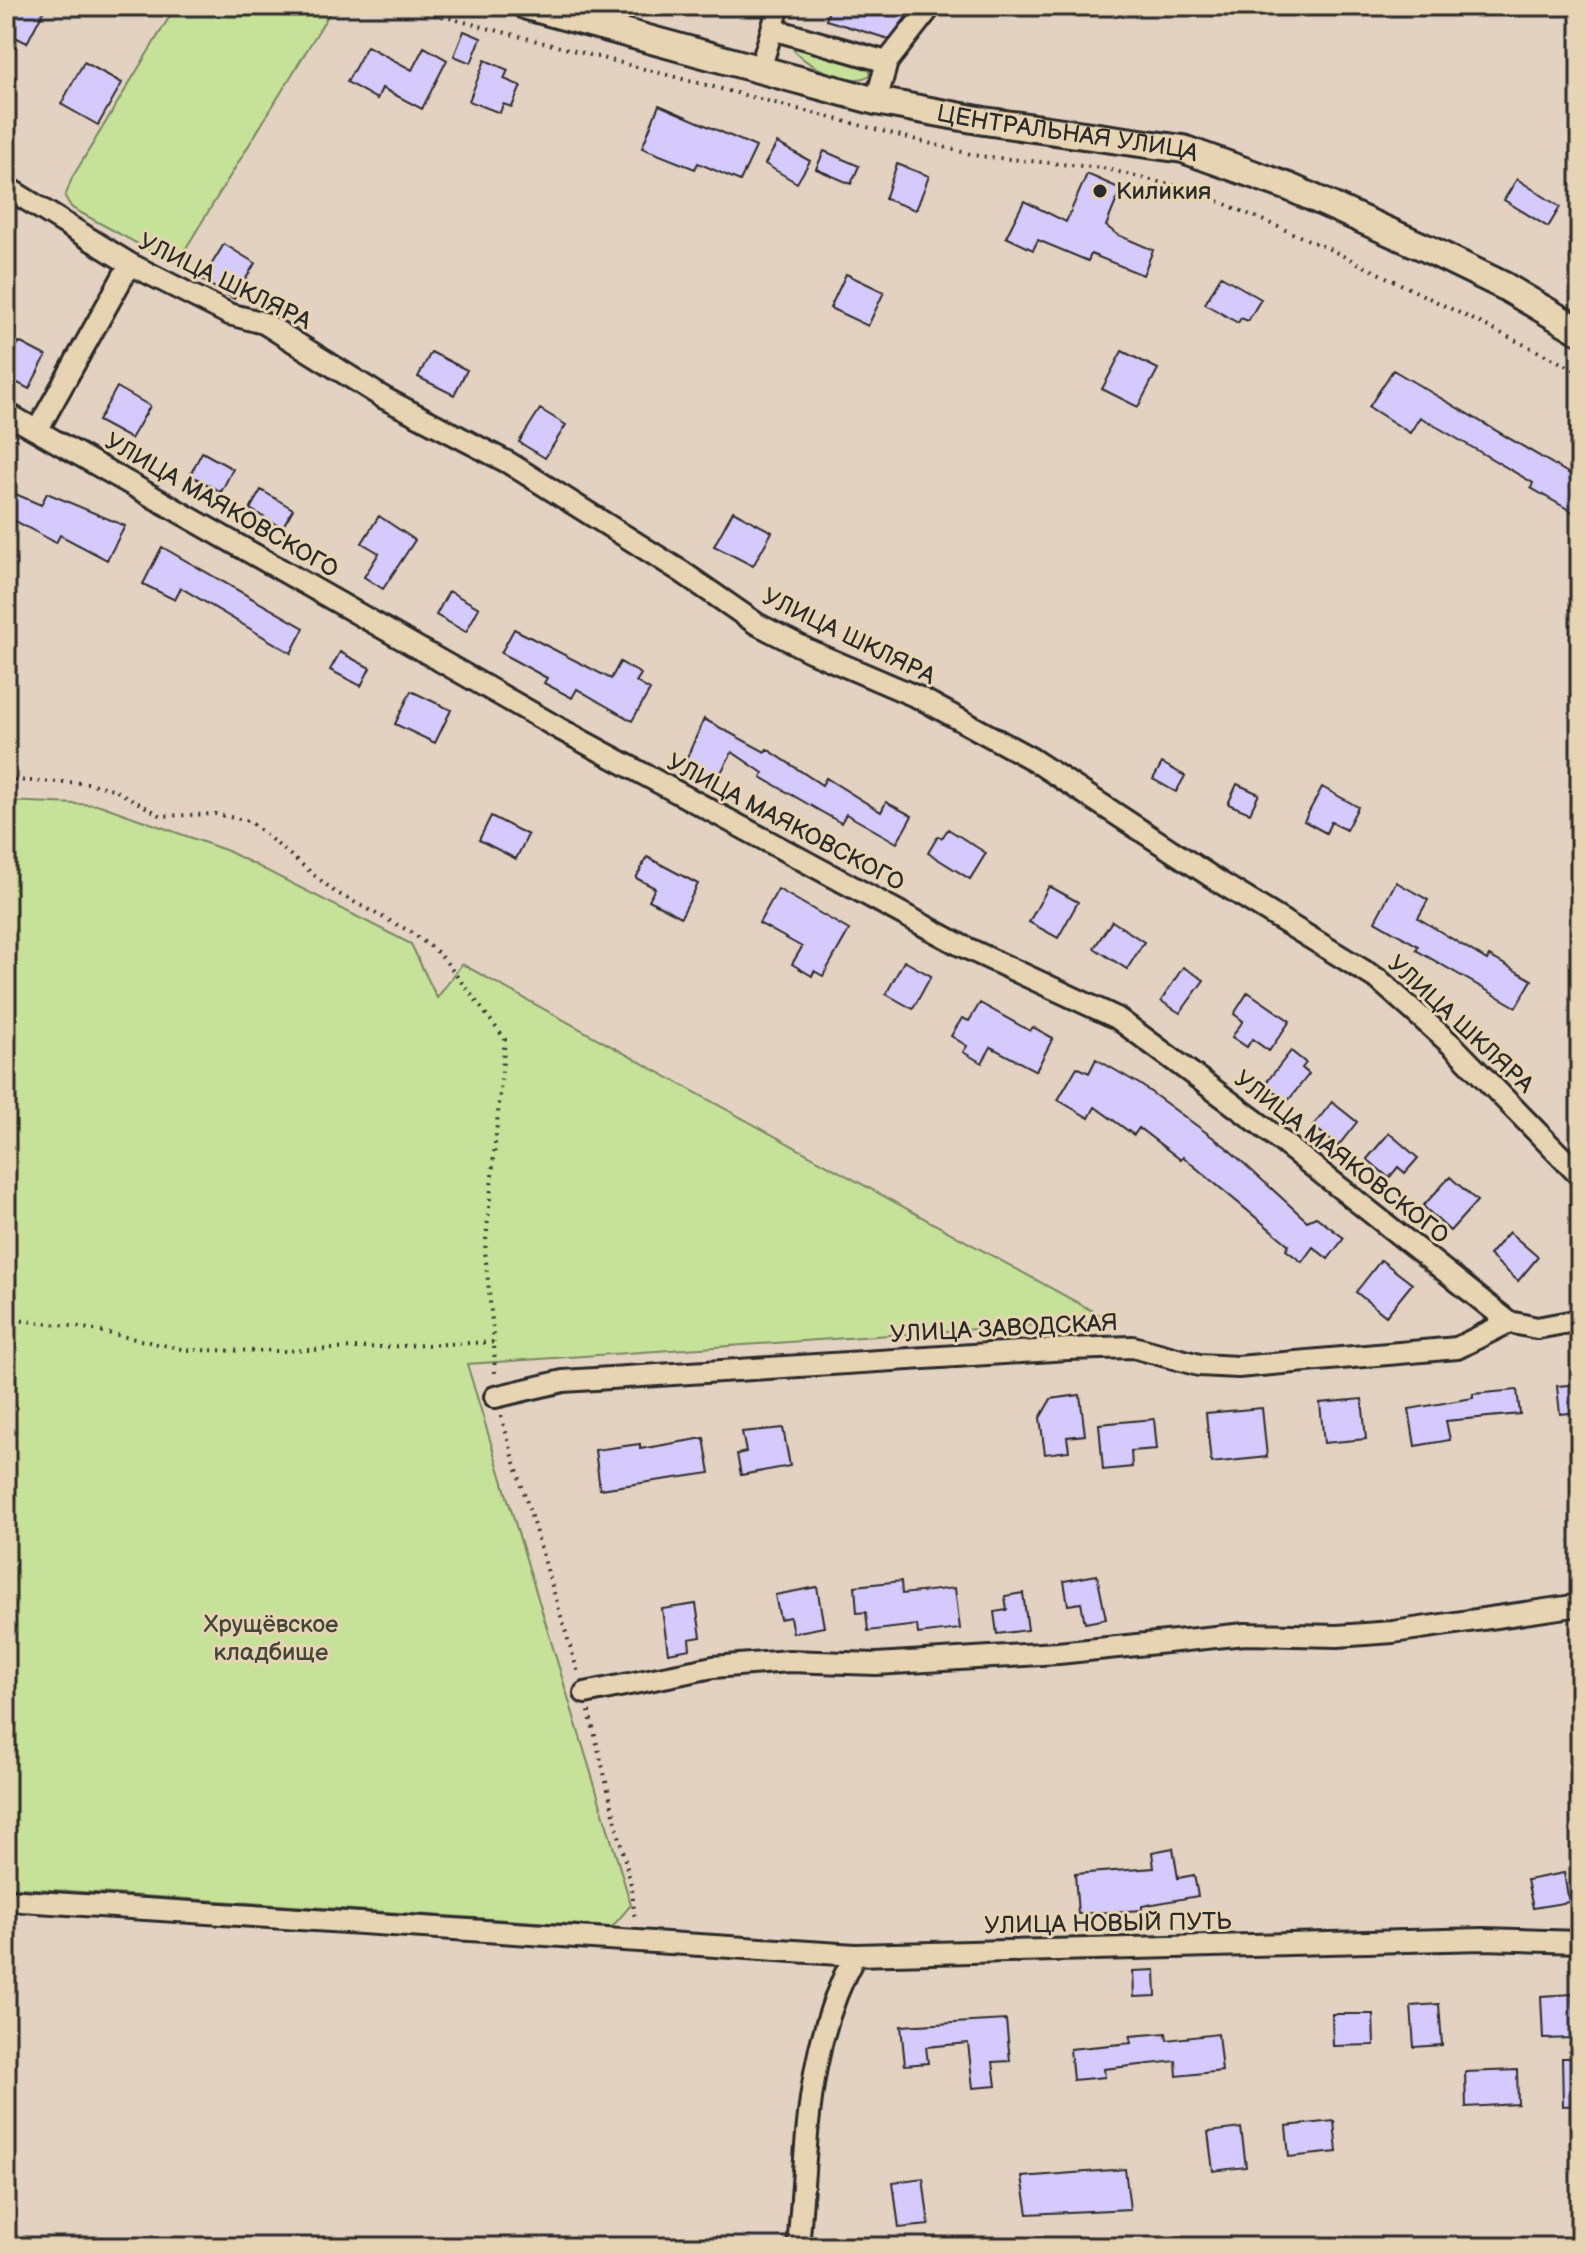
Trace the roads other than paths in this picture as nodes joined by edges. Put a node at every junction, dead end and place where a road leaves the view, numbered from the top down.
1 (527, 6) edge
2 (779, 6) edge
3 (931, 6) edge
4 (772, 29) junction
5 (887, 62) junction
6 (760, 70) junction
7 (876, 101) junction
8 (6, 187) edge
9 (130, 264) junction
10 (1580, 331) edge
11 (6, 413) edge
12 (38, 429) junction
13 (1580, 1176) edge
14 (1580, 1320) edge
15 (1509, 1322) junction
16 (495, 1397) road end
17 (1580, 1605) edge
18 (585, 1693) road end
19 (6, 1900) edge
20 (1580, 1942) edge
21 (855, 1955) junction
22 (798, 2247) edge

1 - 6 main road, ЦЕНТРАЛЬНАЯ УЛИЦА
2 - 4 street
3 - 5 street
4 - 5 street
4 - 6 street
5 - 7 street
6 - 7 main road, ЦЕНТРАЛЬНАЯ УЛИЦА
7 - 10 main road, ЦЕНТРАЛЬНАЯ УЛИЦА
8 - 9 street, УЛИЦА ШКЛЯРА
9 - 12 street
9 - 13 street, УЛИЦА ШКЛЯРА
11 - 12 street, УЛИЦА МАЯКОВСКОГО
12 - 15 street, УЛИЦА МАЯКОВСКОГО
14 - 15 street
15 - 16 street, УЛИЦА ЗАВОДСКАЯ
17 - 18 street
19 - 21 street, УЛИЦА НОВЫЙ ПУТЬ
20 - 21 street, УЛИЦА НОВЫЙ ПУТЬ
21 - 22 street

